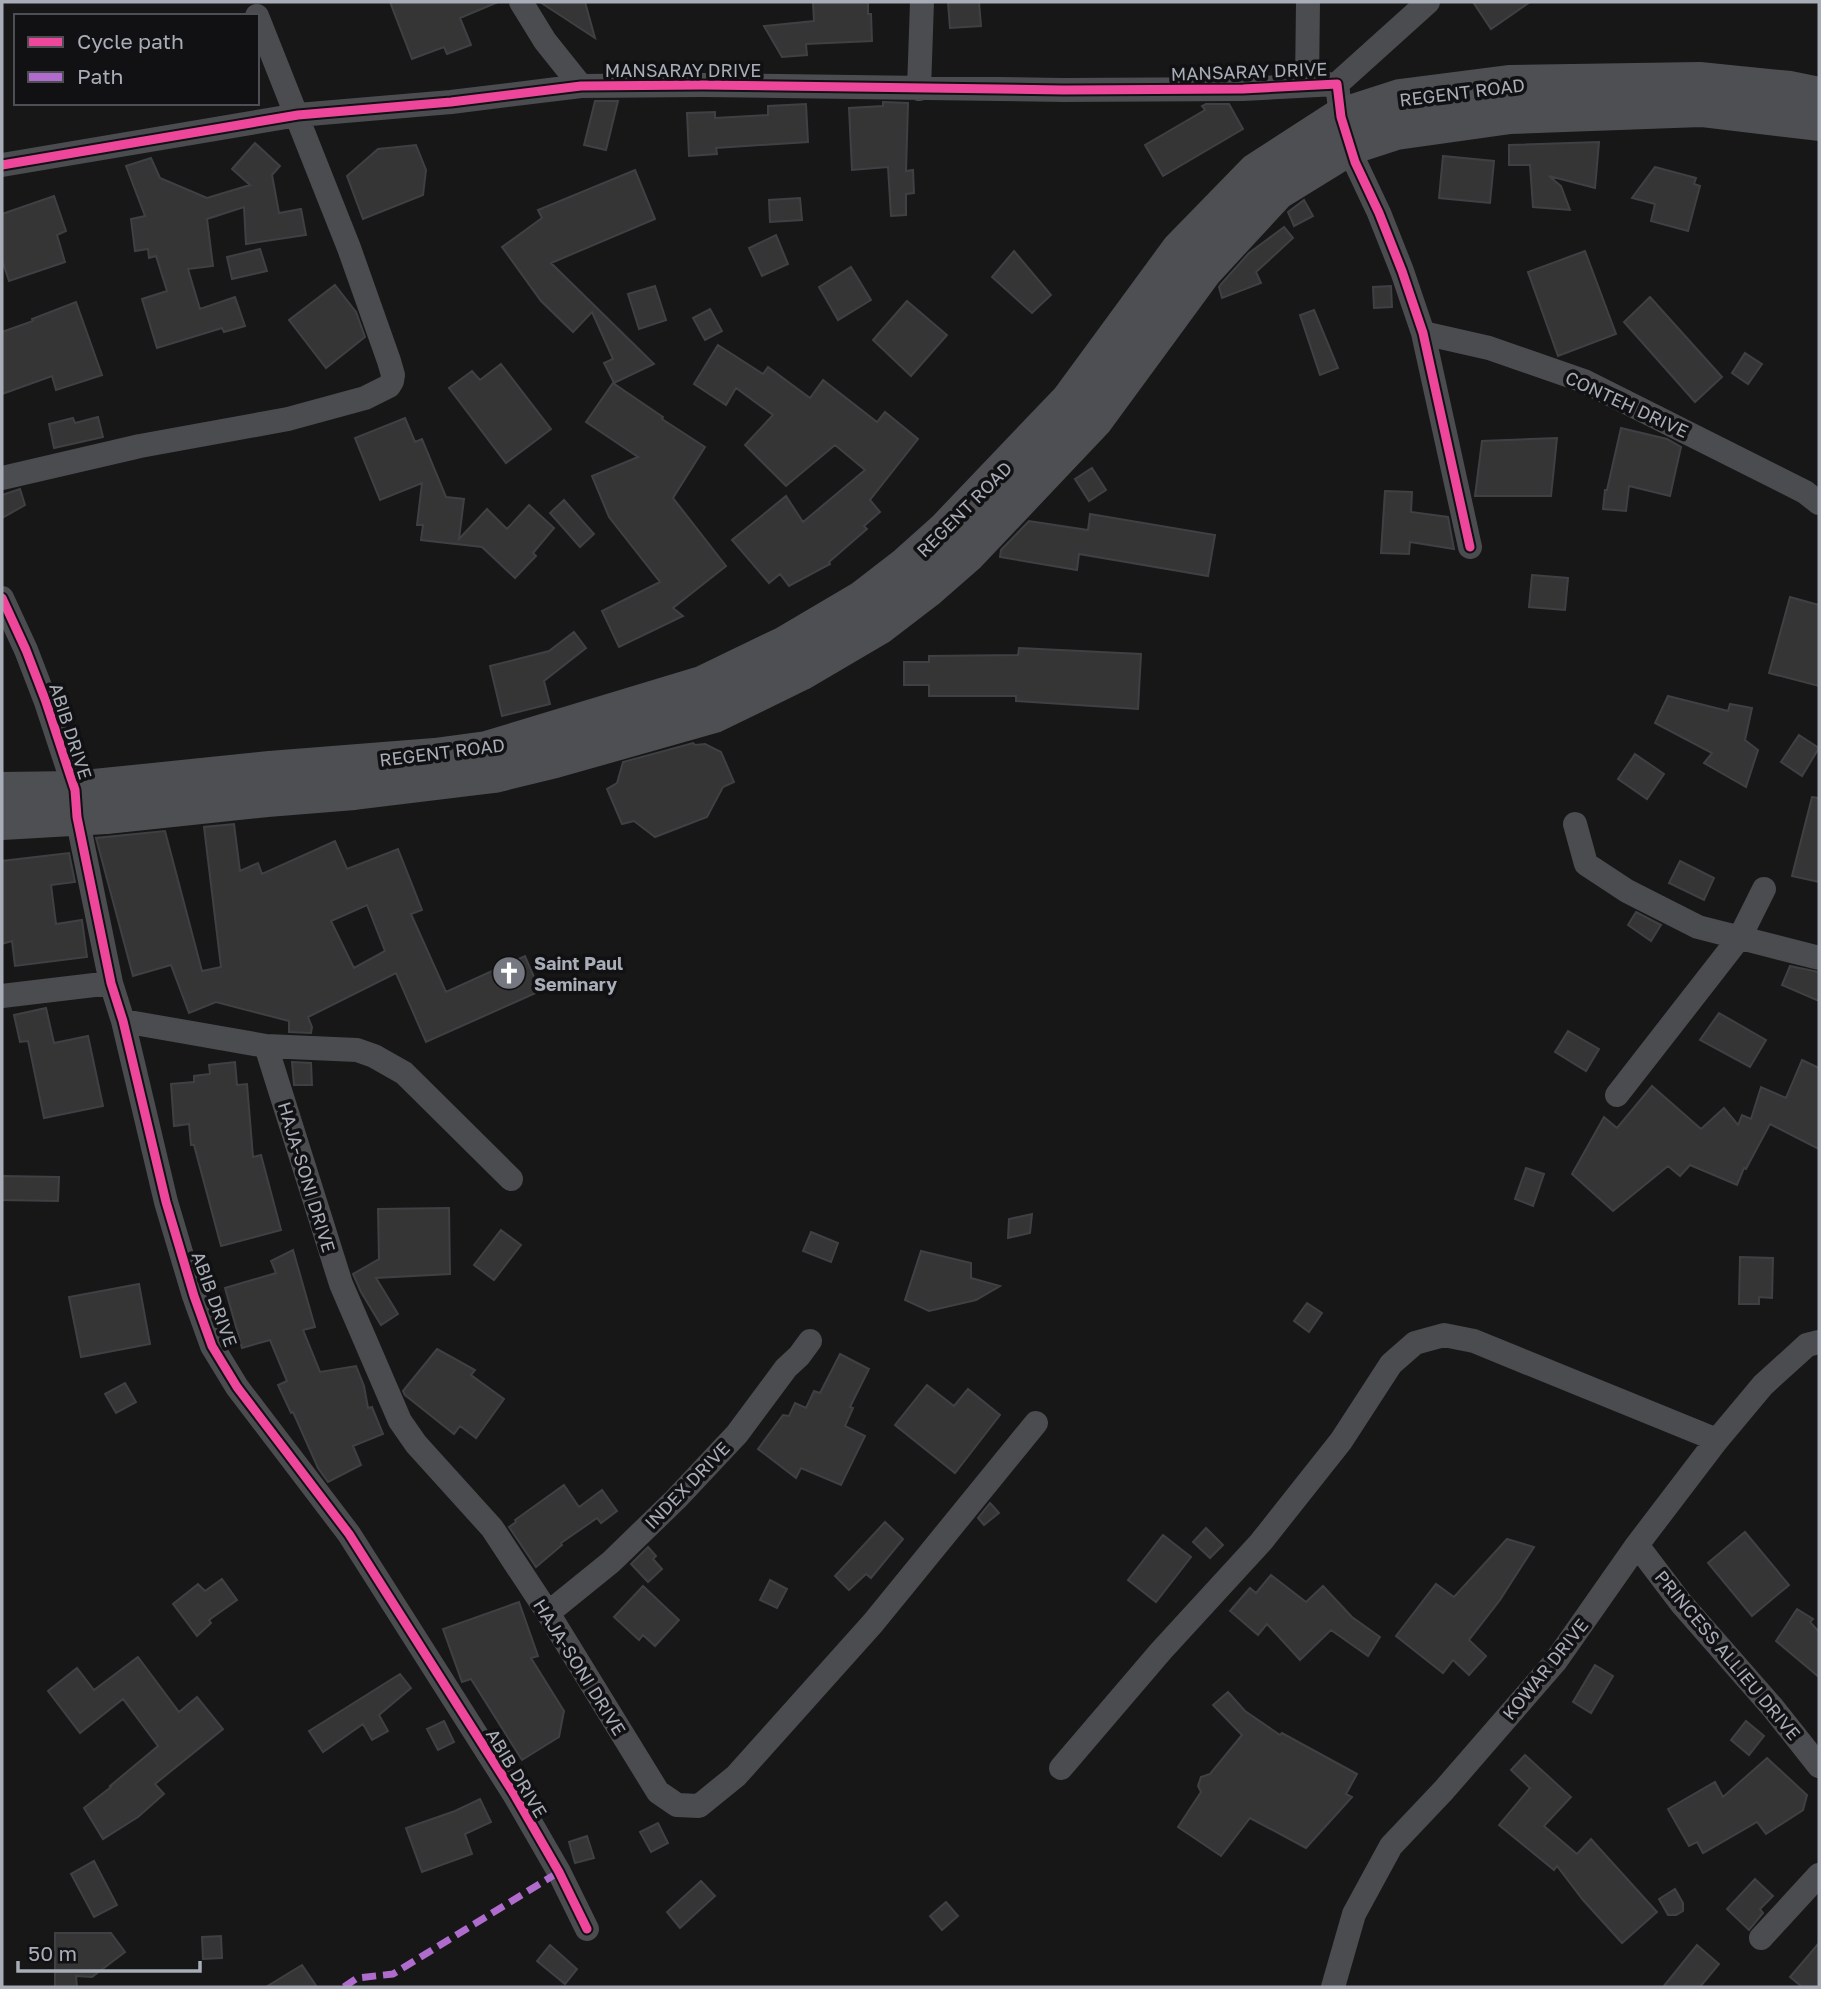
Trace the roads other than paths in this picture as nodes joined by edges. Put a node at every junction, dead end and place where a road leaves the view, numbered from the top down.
1 (521, 2) edge
2 (922, 2) edge
3 (1308, 2) edge
4 (1428, 2) edge
5 (259, 21) edge
6 (1307, 85) junction
7 (582, 86) junction
8 (919, 89) junction
9 (1819, 96) edge
10 (298, 115) junction
11 (1343, 116) junction
12 (1819, 122) edge
13 (2, 165) edge
14 (1423, 333) junction
15 (2, 478) edge
16 (1819, 503) edge
17 (1470, 547) dead end
18 (2, 598) edge
19 (2, 790) edge
20 (76, 804) junction
21 (2, 821) edge
22 (1575, 824) dead end
23 (1764, 889) dead end
24 (1740, 937) junction
25 (1819, 958) edge
26 (111, 983) junction
27 (2, 996) edge
28 (123, 1021) junction
29 (266, 1046) junction
30 (1617, 1095) dead end
31 (511, 1179) dead end
32 (810, 1341) dead end
33 (1819, 1342) edge
34 (1036, 1423) dead end
35 (1717, 1440) junction
36 (1637, 1545) junction
37 (548, 1613) junction
38 (1819, 1766) edge
39 (1061, 1768) dead end
40 (1819, 1875) edge
41 (587, 1929) dead end
42 (1761, 1938) dead end
43 (1333, 1987) edge

1 - 7 street
2 - 8 street
3 - 6 street
4 - 11 street
5 - 10 street
6 - 8 street, MANSARAY DRIVE
6 - 11 street, MANSARAY DRIVE
7 - 8 street, MANSARAY DRIVE
7 - 10 street, MANSARAY DRIVE
9 - 11 main road, REGENT ROAD
10 - 13 street, MANSARAY DRIVE
10 - 15 street
11 - 12 main road, REGENT ROAD
11 - 14 street
11 - 20 main road, REGENT ROAD
14 - 16 street, CONTEH DRIVE
14 - 17 street
18 - 20 street, ABIB DRIVE
19 - 20 main road, REGENT ROAD
20 - 21 main road, REGENT ROAD
20 - 26 street, ABIB DRIVE
22 - 24 street
23 - 24 street
24 - 25 street
24 - 30 street
26 - 27 street
26 - 28 street, ABIB DRIVE
28 - 29 street
28 - 41 street, ABIB DRIVE
29 - 31 street
29 - 37 street, HAJA-SONI DRIVE
32 - 37 street, INDEX DRIVE
33 - 35 street, KOWAR DRIVE
34 - 37 street, HAJA-SONI DRIVE
35 - 36 street, KOWAR DRIVE
35 - 39 street
36 - 38 street, PRINCESS ALLIEU DRIVE
36 - 43 street, KOWAR DRIVE
40 - 42 street

